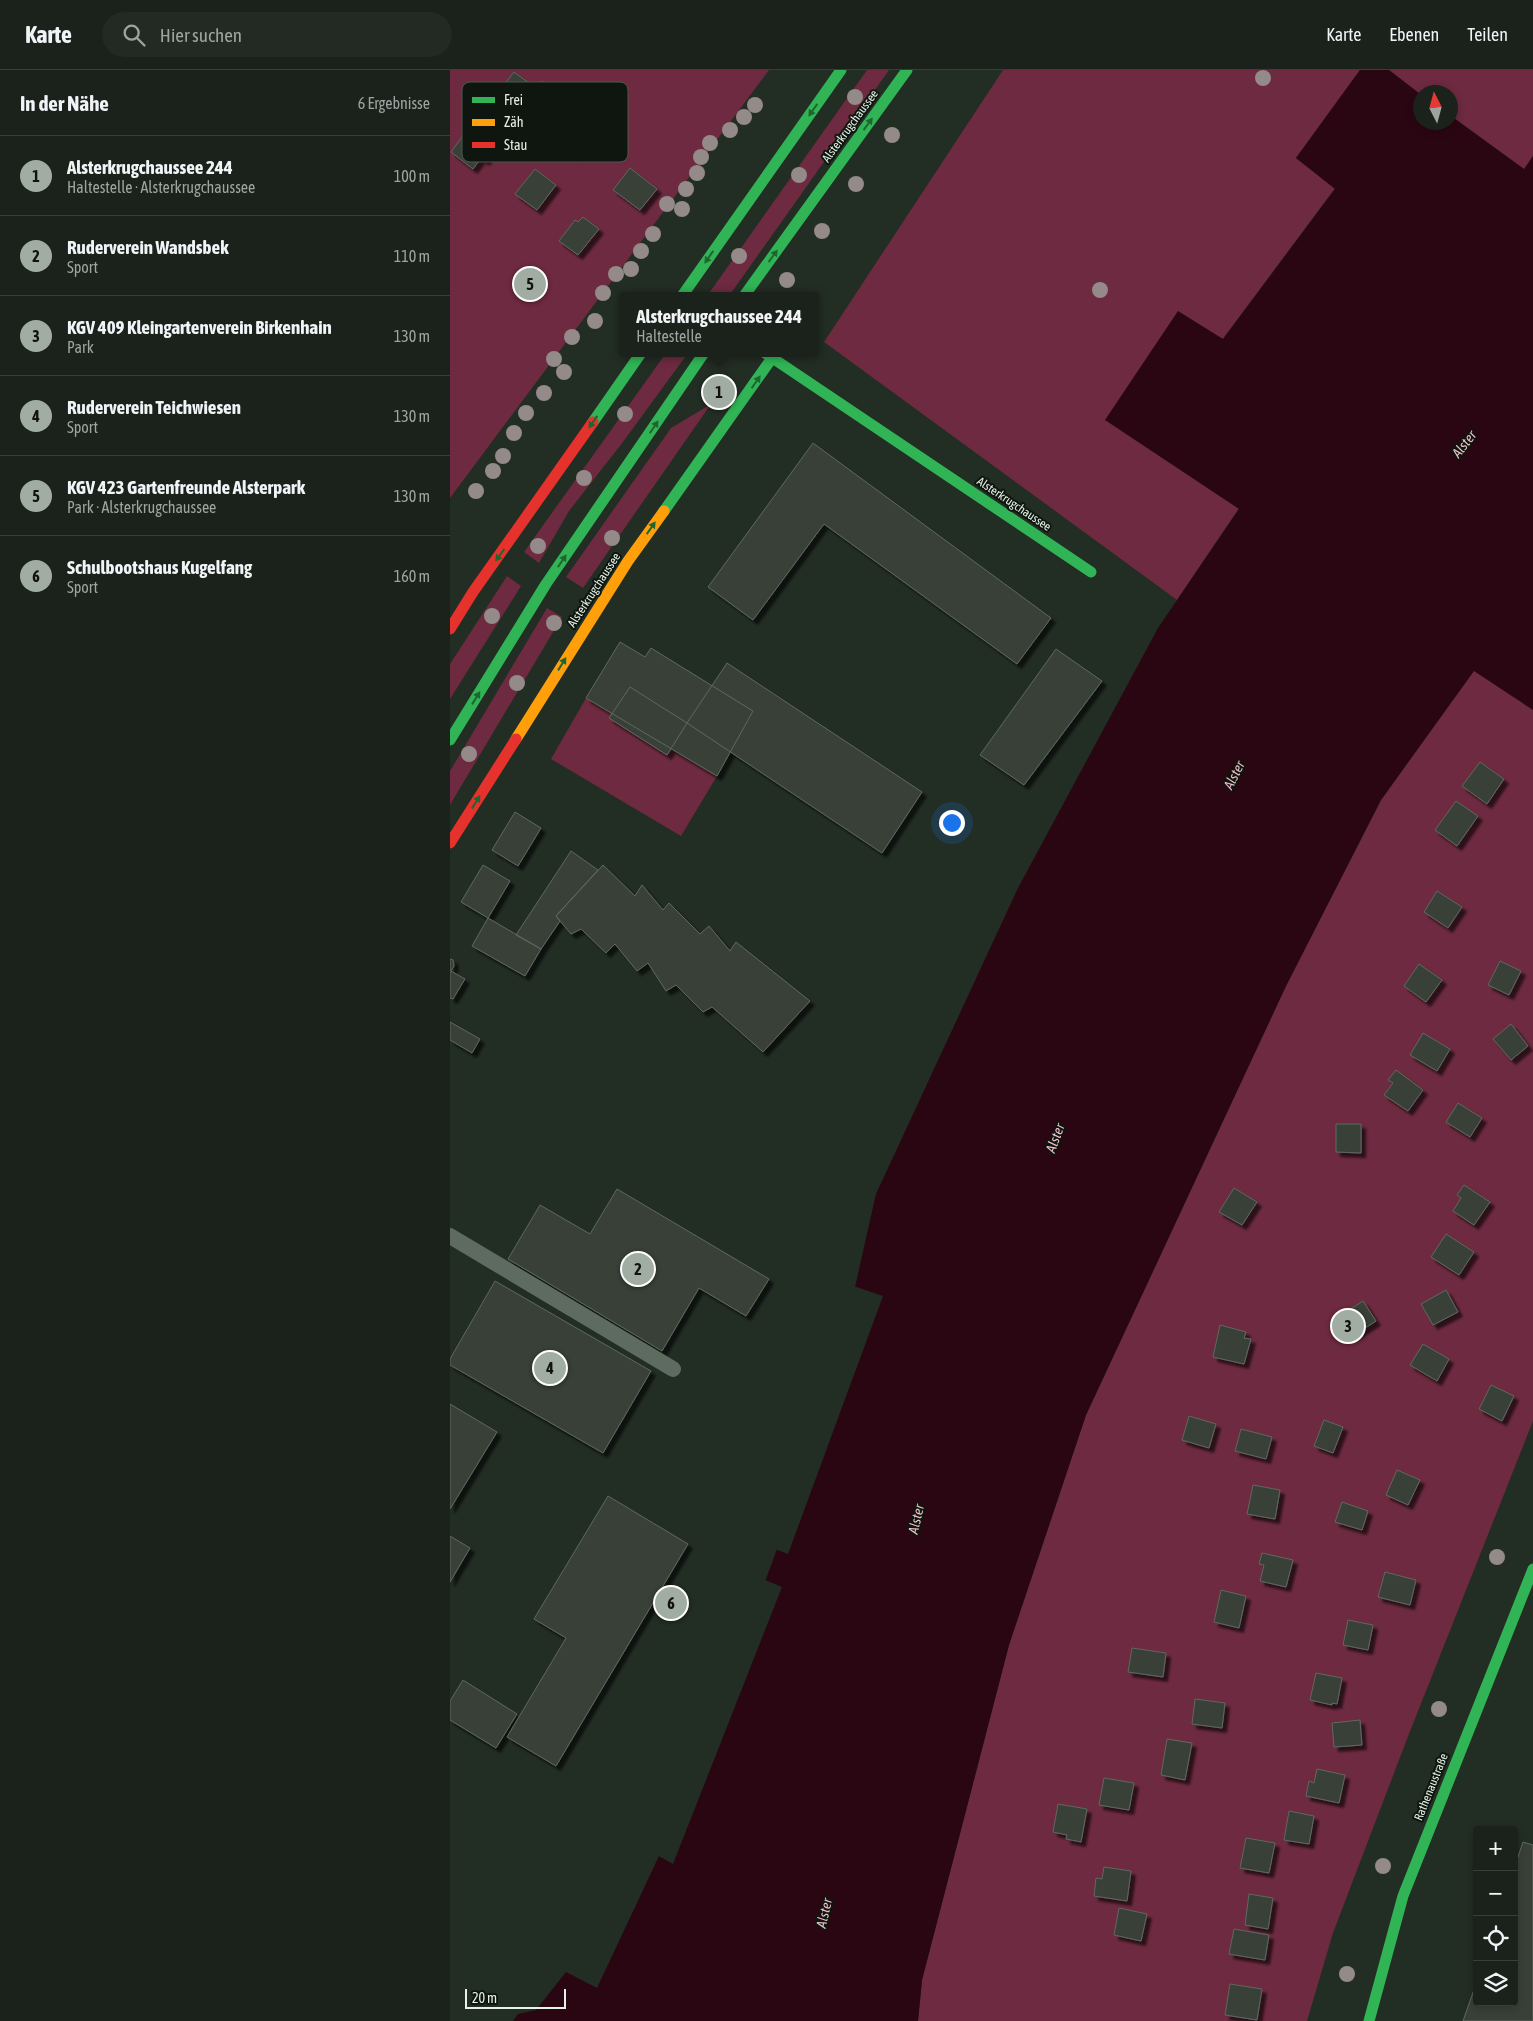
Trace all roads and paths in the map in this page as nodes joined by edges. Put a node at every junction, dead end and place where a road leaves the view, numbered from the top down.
1 (841, 70) edge
2 (907, 70) edge
3 (685, 292) edge
4 (747, 292) edge
5 (639, 357) edge
6 (701, 357) edge
7 (767, 357) edge
8 (769, 357) edge
9 (1091, 572) dead end
10 (450, 629) edge
11 (450, 740) edge
12 (450, 843) edge
13 (450, 1236) edge
14 (673, 1369) dead end
15 (1533, 1569) edge
16 (1369, 2021) edge

1 -> 3 street
4 -> 2 street, Alsterkrugchaussee
5 -> 10 street
11 -> 6 street
12 -> 7 street, Alsterkrugchaussee
8 - 9 street, Alsterkrugchaussee
13 - 14 lane
15 - 16 street, Rathenaustraße

